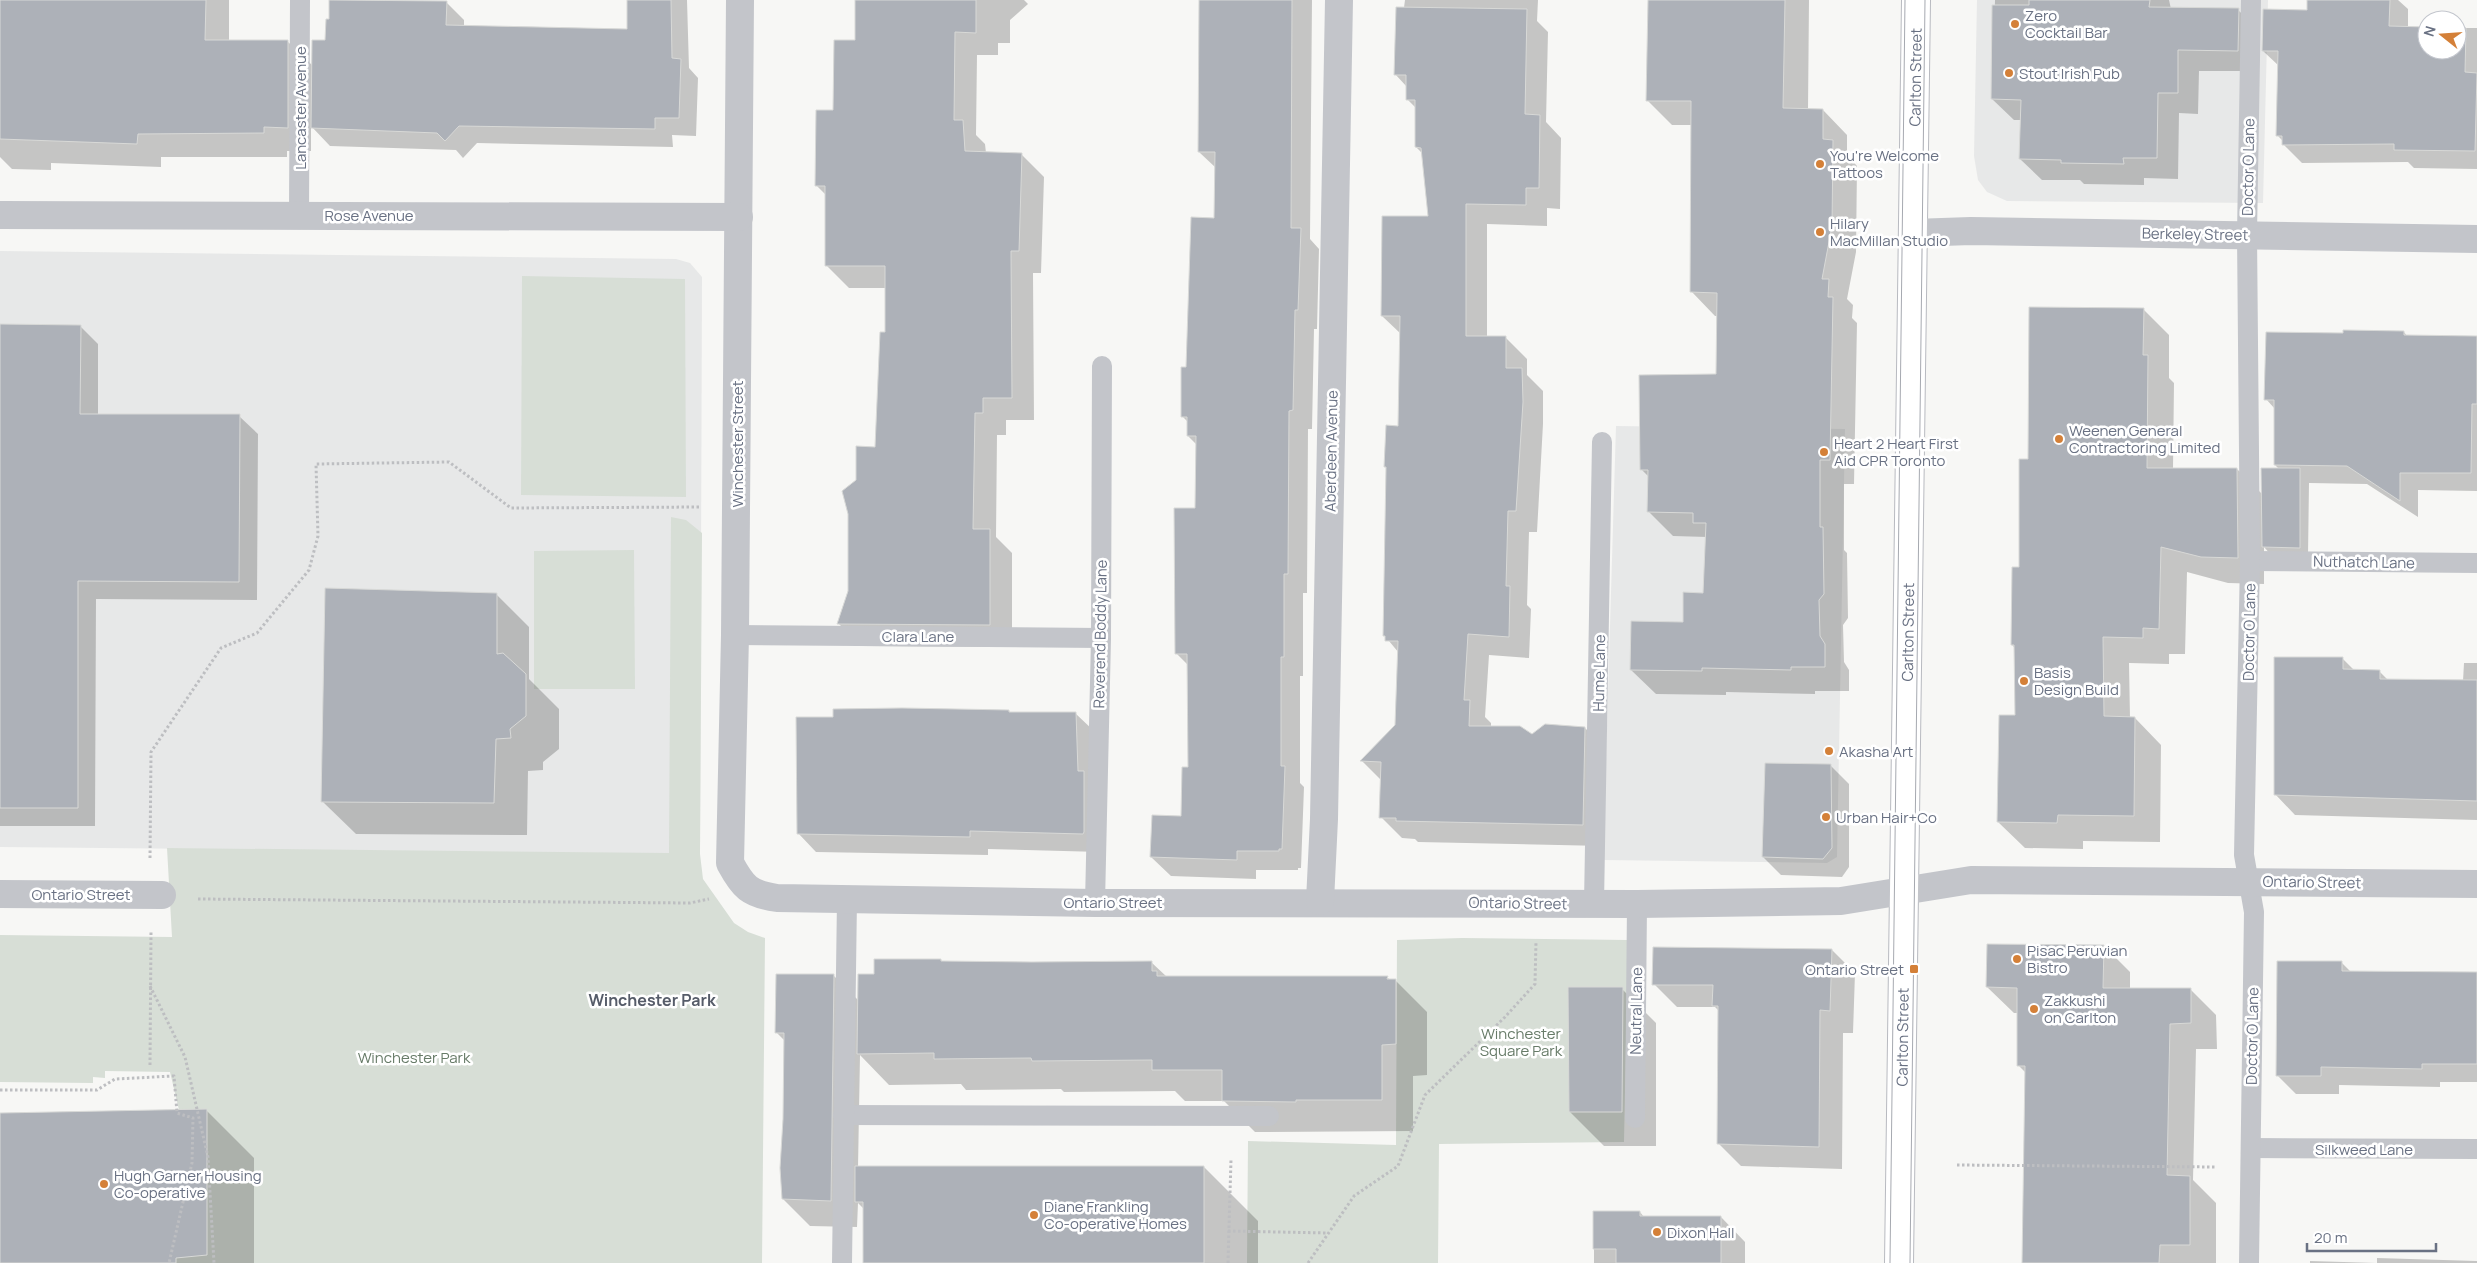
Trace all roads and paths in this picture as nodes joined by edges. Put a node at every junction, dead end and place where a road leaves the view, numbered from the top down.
1 (300, 0) edge
2 (740, 0) edge
3 (1339, 0) edge
4 (1916, 0) edge
5 (2251, 0) edge
6 (0, 215) edge
7 (299, 215) junction
8 (739, 217) junction
9 (1913, 233) junction
10 (2247, 234) junction
11 (2477, 239) edge
12 (1102, 366) dead end
13 (1602, 442) dead end
14 (706, 507) dead end
15 (2250, 561) junction
16 (2477, 563) edge
17 (735, 635) junction
18 (1101, 638) junction
19 (150, 858) dead end
20 (2249, 881) junction
21 (741, 884) junction
22 (2477, 884) edge
23 (1904, 891) junction
24 (0, 894) edge
25 (162, 895) joint
26 (847, 899) junction
27 (1320, 901) junction
28 (1095, 902) junction
29 (1594, 904) junction
30 (1637, 904) junction
31 (151, 926) dead end
32 (1536, 939) dead end
33 (150, 986) junction
34 (150, 1065) dead end
35 (0, 1090) edge
36 (844, 1115) junction
37 (1269, 1116) dead end
38 (1635, 1118) dead end
39 (2477, 1149) edge
40 (2250, 1158) junction
41 (1231, 1159) dead end
42 (1957, 1165) dead end
43 (1228, 1231) junction
44 (1329, 1233) junction
45 (169, 1263) edge
46 (214, 1263) edge
47 (842, 1263) edge
48 (1228, 1263) edge
49 (1308, 1263) edge
50 (1899, 1263) edge
51 (2249, 1263) edge

1 - 7 lane, Lancaster Avenue
2 - 8 street, Winchester Street
3 - 27 street, Aberdeen Avenue
4 - 9 main road, Carlton Street
5 - 10 lane, Doctor O Lane
6 - 7 street, Rose Avenue
7 - 8 street, Rose Avenue
8 - 17 street, Winchester Street
9 - 10 street, Berkeley Street
9 - 23 main road, Carlton Street
10 - 11 street, Berkeley Street
10 - 15 lane, Doctor O Lane
12 - 18 lane, Reverend Boddy Lane
13 - 29 lane, Hume Lane
14 - 19 path
15 - 16 lane, Nuthatch Lane
15 - 20 lane, Doctor O Lane
17 - 18 lane, Clara Lane
17 - 21 street, Winchester Street
18 - 28 lane, Reverend Boddy Lane
20 - 22 street, Ontario Street
20 - 23 street, Ontario Street
20 - 40 lane, Doctor O Lane
21 - 25 path
21 - 26 street, Ontario Street
23 - 30 street, Ontario Street
23 - 50 main road, Carlton Street
24 - 25 street, Ontario Street
26 - 28 street, Ontario Street
26 - 36 lane
27 - 28 street, Ontario Street
27 - 29 street, Ontario Street
29 - 30 street, Ontario Street
30 - 38 lane, Neutral Lane
31 - 33 path
32 - 44 path
33 - 34 path
33 - 46 path
35 - 45 path
36 - 37 lane
36 - 47 lane
39 - 40 lane, Silkweed Lane
40 - 42 path
40 - 51 lane, Doctor O Lane
41 - 43 path
43 - 44 path
43 - 48 path
44 - 49 path

